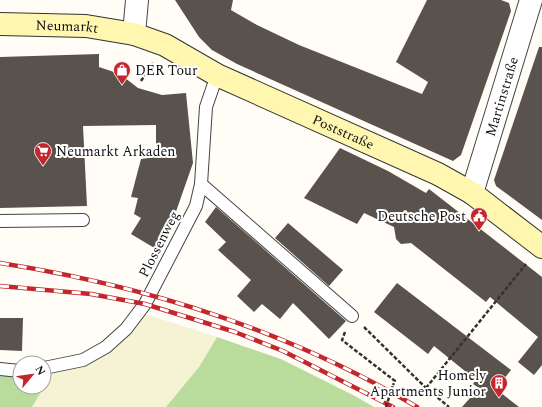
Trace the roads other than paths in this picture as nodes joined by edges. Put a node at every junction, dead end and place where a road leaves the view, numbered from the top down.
1 (137, 0) edge
2 (531, 0) edge
3 (0, 24) edge
4 (134, 34) junction
5 (218, 75) junction
6 (201, 184) junction
7 (472, 193) junction
8 (83, 220) dead end
9 (0, 221) edge
10 (541, 247) edge
11 (352, 316) road end
12 (52, 366) edge
13 (0, 369) edge
14 (12, 370) edge

1 - 4 street
2 - 7 street, Martinstraße
3 - 4 main road, Neumarkt
4 - 5 main road, Poststraße
5 - 6 lane, Plossenweg
5 - 7 main road, Poststraße
6 - 11 lane
6 - 12 lane, Plossenweg
7 - 10 main road, Poststraße
8 - 9 lane
13 - 14 lane

